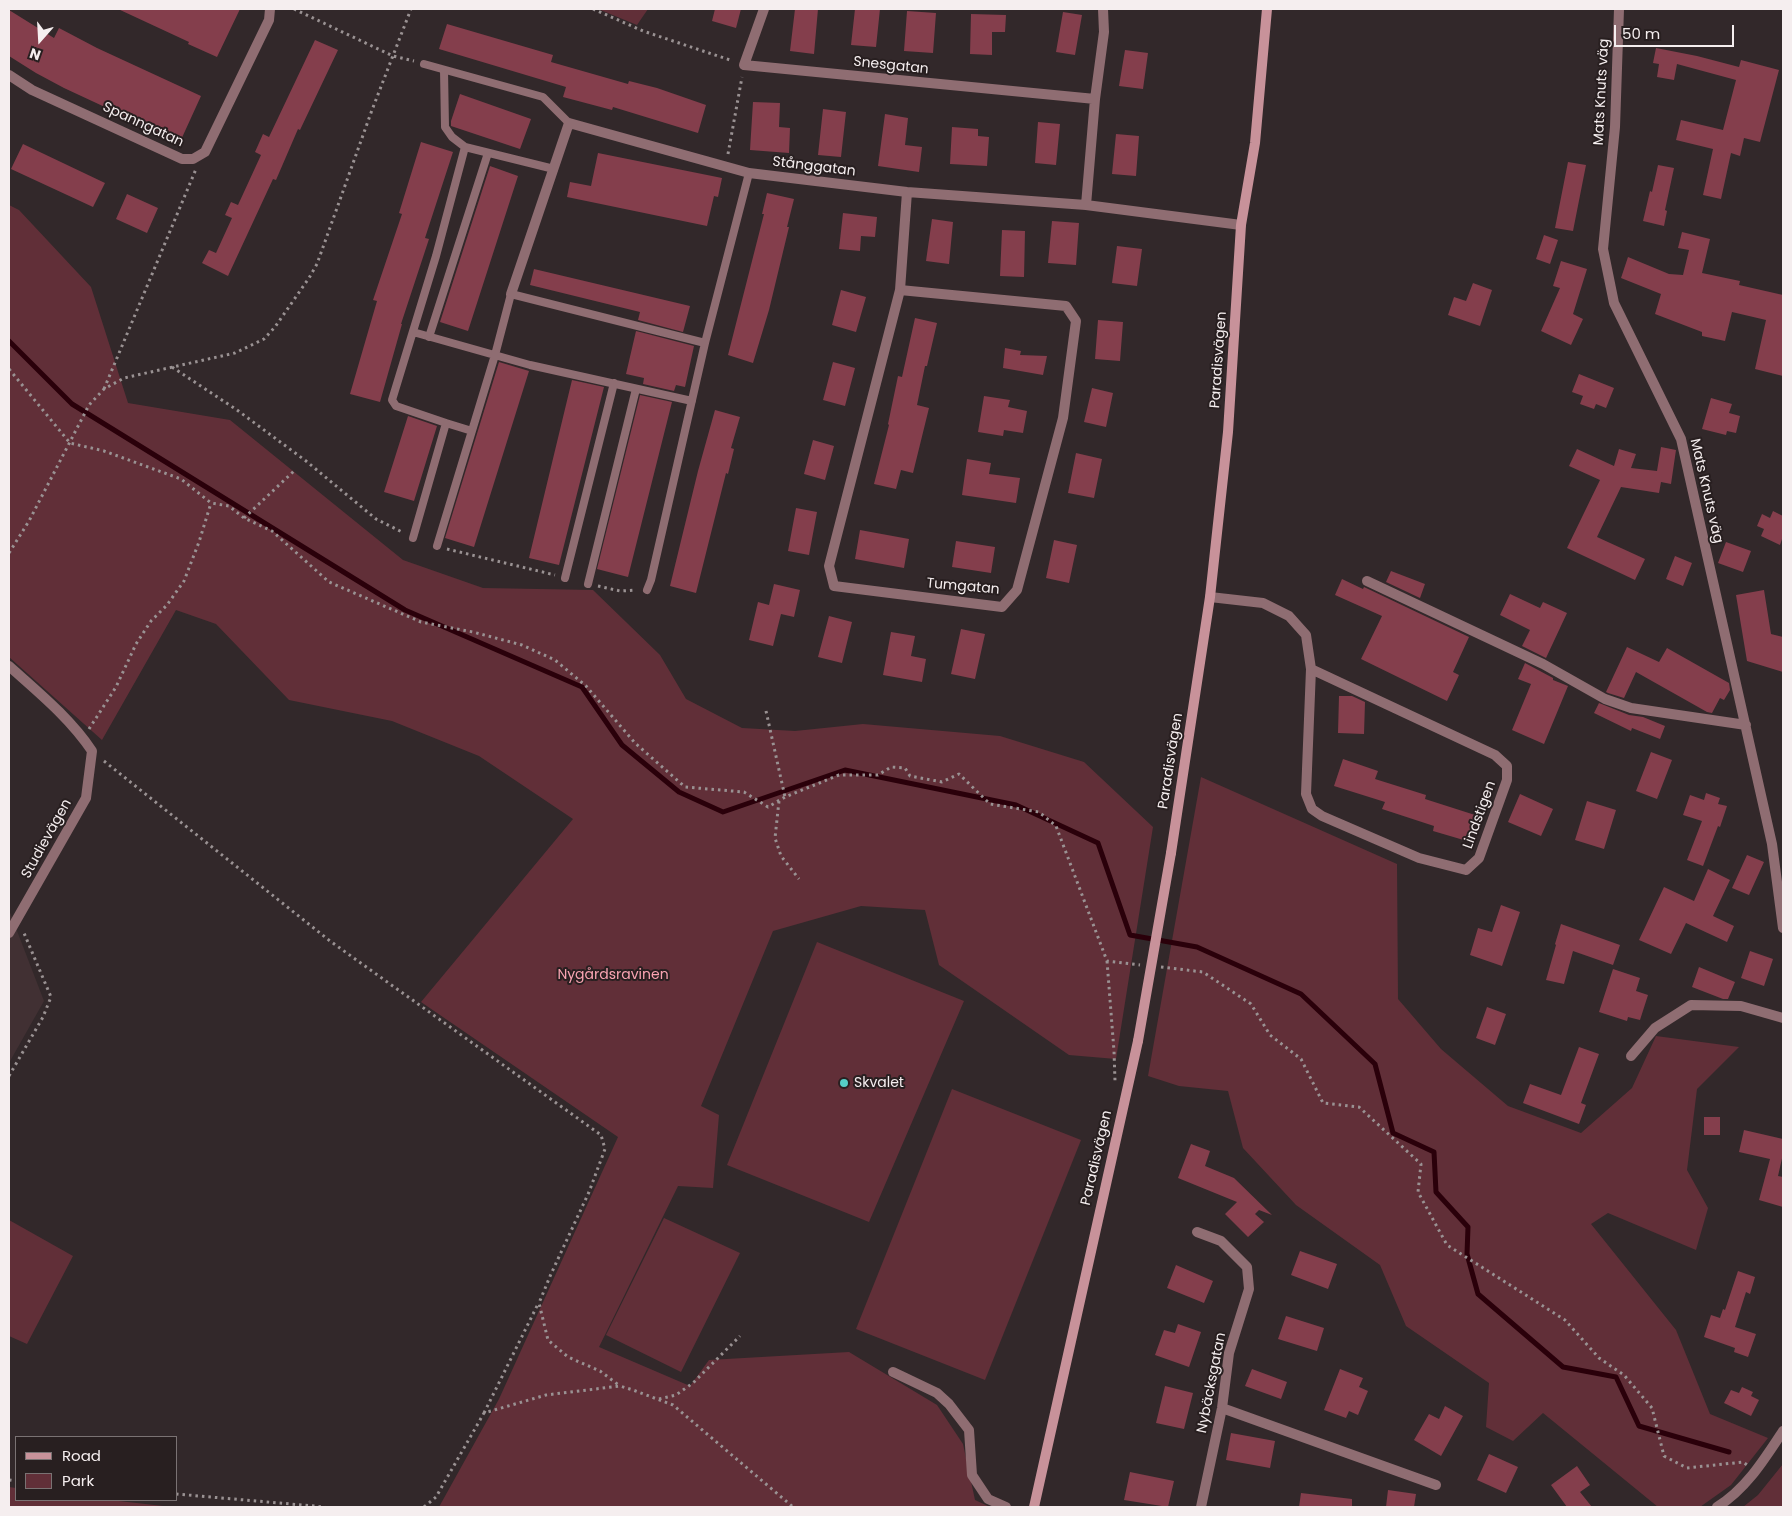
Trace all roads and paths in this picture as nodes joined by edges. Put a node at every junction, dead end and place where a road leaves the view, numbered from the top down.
1 (270, 9) edge
2 (294, 9) edge
3 (411, 9) edge
4 (593, 9) edge
5 (764, 9) edge
6 (1104, 9) edge
7 (1267, 9) edge
8 (1619, 9) edge
9 (393, 56) junction
10 (424, 64) joint
11 (744, 65) junction
12 (444, 70) junction
13 (9, 76) edge
14 (1095, 99) junction
15 (570, 123) junction
16 (465, 147) junction
17 (488, 152) junction
18 (193, 159) junction
19 (726, 167) junction
20 (554, 169) junction
21 (749, 173) junction
22 (907, 192) junction
23 (1086, 205) junction
24 (1241, 224) junction
25 (900, 290) junction
26 (511, 294) junction
27 (413, 332) junction
28 (429, 337) junction
29 (705, 343) junction
30 (495, 355) junction
31 (171, 367) junction
32 (9, 369) edge
33 (614, 383) junction
34 (104, 388) junction
35 (636, 389) junction
36 (692, 401) junction
37 (446, 423) junction
38 (472, 431) junction
39 (70, 443) junction
40 (294, 471) dead end
41 (210, 502) junction
42 (244, 518) junction
43 (413, 538) joint
44 (437, 546) joint
45 (9, 552) edge
46 (565, 578) joint
47 (1367, 581) dead end
48 (588, 584) joint
49 (647, 590) joint
50 (1210, 597) junction
51 (9, 666) edge
52 (1311, 669) junction
53 (766, 711) dead end
54 (1746, 725) junction
55 (83, 738) junction
56 (92, 751) junction
57 (784, 797) junction
58 (779, 801) junction
59 (799, 879) dead end
60 (18, 919) junction
61 (1783, 928) edge
62 (9, 933) edge
63 (1107, 962) junction
64 (1114, 962) dead end
65 (1203, 972) dead end
66 (1783, 1018) edge
67 (1631, 1056) dead end
68 (9, 1076) edge
69 (1116, 1087) dead end
70 (1197, 1232) dead end
71 (539, 1303) junction
72 (740, 1336) dead end
73 (893, 1372) dead end
74 (620, 1386) junction
75 (658, 1400) junction
76 (1222, 1408) junction
77 (484, 1413) junction
78 (1783, 1431) edge
79 (1757, 1470) junction
80 (1436, 1485) dead end
81 (178, 1494) edge
82 (325, 1507) edge
83 (424, 1507) edge
84 (793, 1507) edge
85 (1006, 1507) edge
86 (1034, 1507) edge
87 (1201, 1507) edge
88 (1716, 1507) edge

1 - 18 street, Spanngatan
2 - 9 path
3 - 9 path
4 - 11 path
5 - 11 street
6 - 14 street
7 - 24 street, Paradisvägen
8 - 54 street, Mats Knuts väg
9 - 10 path
9 - 31 path
10 - 12 lane
11 - 14 street, Snesgatan
11 - 19 path
12 - 15 lane
12 - 16 lane
13 - 18 street, Spanngatan
14 - 23 street
15 - 19 street, Stånggatan
15 - 20 street
16 - 17 lane
16 - 27 lane
17 - 20 lane
17 - 28 lane
18 - 34 path
19 - 21 street, Stånggatan
20 - 26 street
21 - 22 street, Stånggatan
21 - 29 lane
22 - 23 street, Stånggatan
22 - 25 street, Tumgatan
23 - 24 street, Stånggatan
24 - 50 street, Paradisvägen
25 - 25 street, Tumgatan
26 - 29 lane
26 - 30 lane
27 - 28 lane
27 - 37 lane
28 - 30 lane
29 - 36 lane
30 - 33 lane
30 - 38 lane
31 - 34 path
31 - 43 path
32 - 39 path
33 - 35 lane
33 - 46 lane
34 - 39 path
35 - 36 lane
35 - 48 lane
36 - 49 lane
37 - 38 lane
37 - 43 lane
38 - 44 lane
39 - 41 path
39 - 45 path
40 - 42 path
41 - 42 path
41 - 55 path
42 - 58 path
44 - 46 path
47 - 54 street
48 - 49 path
50 - 52 street, Lindstigen
50 - 86 street, Paradisvägen, bridge
51 - 55 street
52 - 52 street, Lindstigen
53 - 57 path
54 - 61 street, Mats Knuts väg
55 - 56 street
56 - 60 street, Studievägen
56 - 71 path
57 - 58 path
57 - 63 path
58 - 59 path
60 - 62 street, Studievägen
60 - 68 path
63 - 64 path
63 - 69 path
65 - 79 path
66 - 67 street
70 - 76 street, Nybäcksgatan
71 - 74 path
71 - 77 path
72 - 75 path
73 - 85 street
74 - 75 path
74 - 77 path
75 - 84 path
76 - 80 street
76 - 87 street, Nybäcksgatan
77 - 83 path
78 - 79 street
79 - 88 street
81 - 82 path

